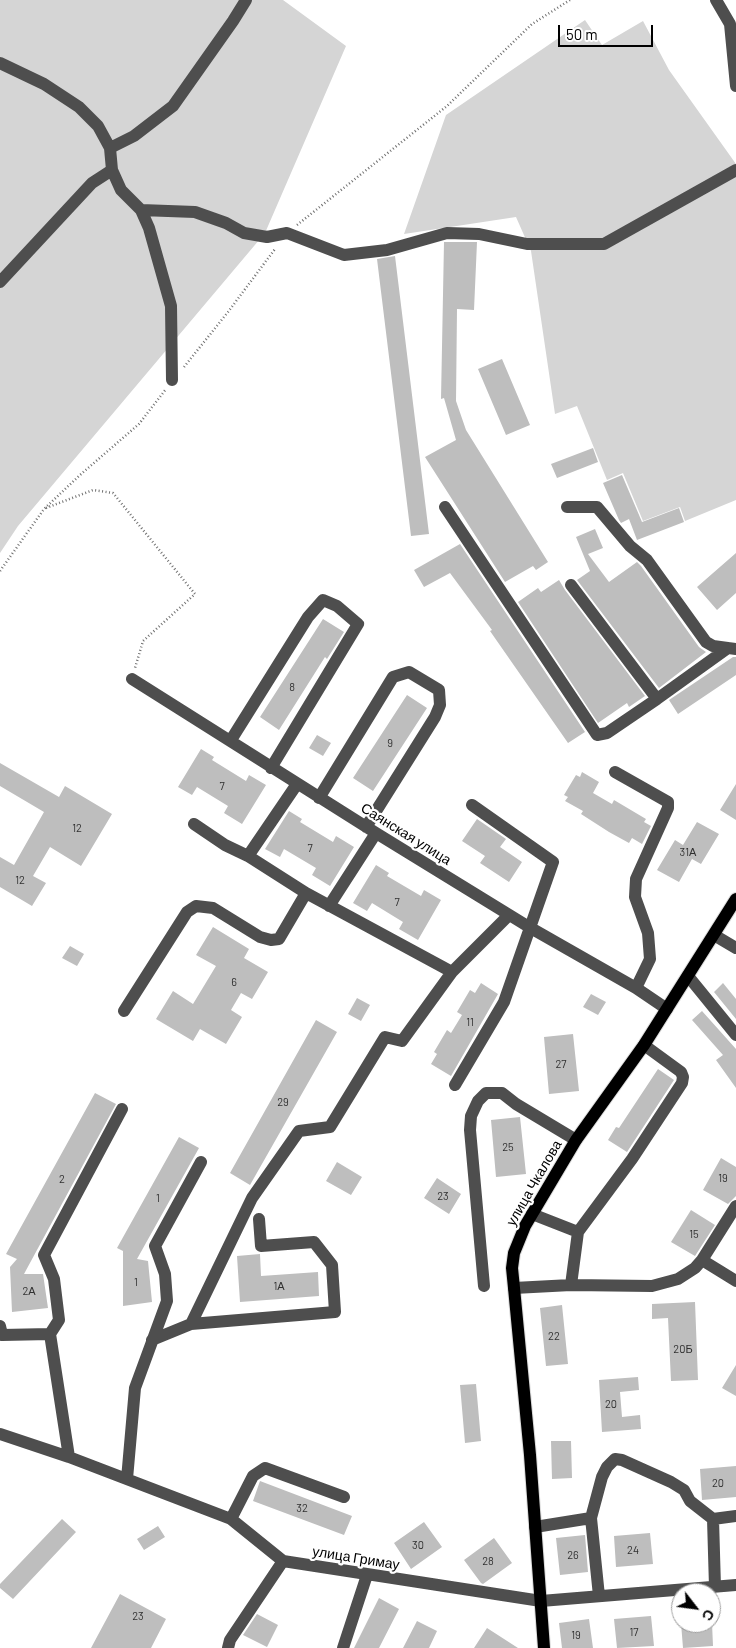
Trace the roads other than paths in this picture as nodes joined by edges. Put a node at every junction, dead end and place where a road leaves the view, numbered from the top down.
1 (246, 0) edge
2 (716, 0) edge
3 (0, 63) edge
4 (736, 86) edge
5 (110, 148) junction
6 (112, 170) junction
7 (736, 170) edge
8 (141, 210) junction
9 (0, 282) edge
10 (172, 380) road end
11 (445, 507) dead end
12 (567, 507) dead end
13 (571, 584) dead end
14 (732, 649) edge
15 (132, 679) road end
16 (657, 700) junction
17 (231, 740) junction
18 (271, 768) junction
19 (615, 772) dead end
20 (297, 784) junction
21 (319, 798) junction
22 (472, 805) dead end
23 (194, 824) dead end
24 (371, 830) junction
25 (248, 856) junction
26 (306, 893) junction
27 (736, 899) edge
28 (329, 906) junction
29 (510, 915) junction
30 (529, 927) junction
31 (714, 935) junction
32 (736, 948) edge
33 (452, 972) junction
34 (688, 976) junction
35 (636, 988) junction
36 (667, 1009) junction
37 (124, 1011) dead end
38 (736, 1035) edge
39 (644, 1045) junction
40 (455, 1085) dead end
41 (122, 1109) dead end
42 (576, 1140) junction
43 (201, 1162) dead end
44 (736, 1206) edge
45 (532, 1214) junction
46 (259, 1219) dead end
47 (578, 1232) junction
48 (702, 1260) junction
49 (736, 1281) edge
50 (571, 1285) junction
51 (484, 1286) dead end
52 (514, 1288) junction
53 (191, 1324) junction
54 (0, 1326) edge
55 (50, 1334) junction
56 (152, 1340) junction
57 (0, 1434) edge
58 (69, 1457) junction
59 (127, 1478) junction
60 (344, 1497) dead end
61 (736, 1516) edge
62 (591, 1518) junction
63 (231, 1519) junction
64 (713, 1519) junction
65 (535, 1527) junction
66 (283, 1561) junction
67 (367, 1575) junction
68 (716, 1583) edge
69 (736, 1585) edge
70 (721, 1586) edge
71 (671, 1590) edge
72 (599, 1596) junction
73 (541, 1601) junction
74 (228, 1648) edge
75 (343, 1648) edge
76 (544, 1648) edge

1 - 5 street
2 - 4 street
3 - 5 street
5 - 6 street
6 - 8 street
6 - 9 street
7 - 8 street
8 - 10 street
11 - 16 street
12 - 14 street
13 - 16 street
14 - 16 street
15 - 17 street, Саянская улица
17 - 18 street, Саянская улица
17 - 18 street
18 - 20 street, Саянская улица
19 - 35 street
20 - 21 street, Саянская улица
20 - 25 street
21 - 24 street, Саянская улица
21 - 24 street
22 - 30 street
23 - 25 street
24 - 28 street
24 - 29 street, Саянская улица
25 - 26 street
26 - 28 street
26 - 37 street
27 - 31 main road, улица Чкалова
28 - 33 street
29 - 30 street, Саянская улица
29 - 33 street
30 - 35 street, Саянская улица
30 - 40 street
31 - 32 street
31 - 34 main road, улица Чкалова
33 - 53 street
34 - 36 main road, улица Чкалова
34 - 38 street
35 - 36 street, Саянская улица
36 - 39 main road, улица Чкалова
39 - 42 main road, улица Чкалова
39 - 47 street
41 - 55 street
42 - 45 main road, улица Чкалова
42 - 51 street
43 - 56 street
44 - 48 street
45 - 47 street
45 - 52 main road, улица Чкалова
46 - 53 street
47 - 50 street
48 - 49 street
48 - 50 street
50 - 52 street
52 - 65 main road, улица Чкалова
53 - 56 street
54 - 55 street
55 - 58 street
56 - 59 street
57 - 58 street, улица Гримау
58 - 59 street, улица Гримау
59 - 63 street, улица Гримау
60 - 63 street
61 - 64 street
62 - 64 street
62 - 65 street
62 - 72 street
63 - 66 street, улица Гримау
64 - 68 street
65 - 73 main road, улица Чкалова
66 - 67 street, улица Гримау
66 - 74 street
67 - 73 street, улица Гримау
67 - 75 street
69 - 70 street, улица Гримау
71 - 72 street, улица Гримау
72 - 73 street, улица Гримау
73 - 76 main road, улица Чкалова

